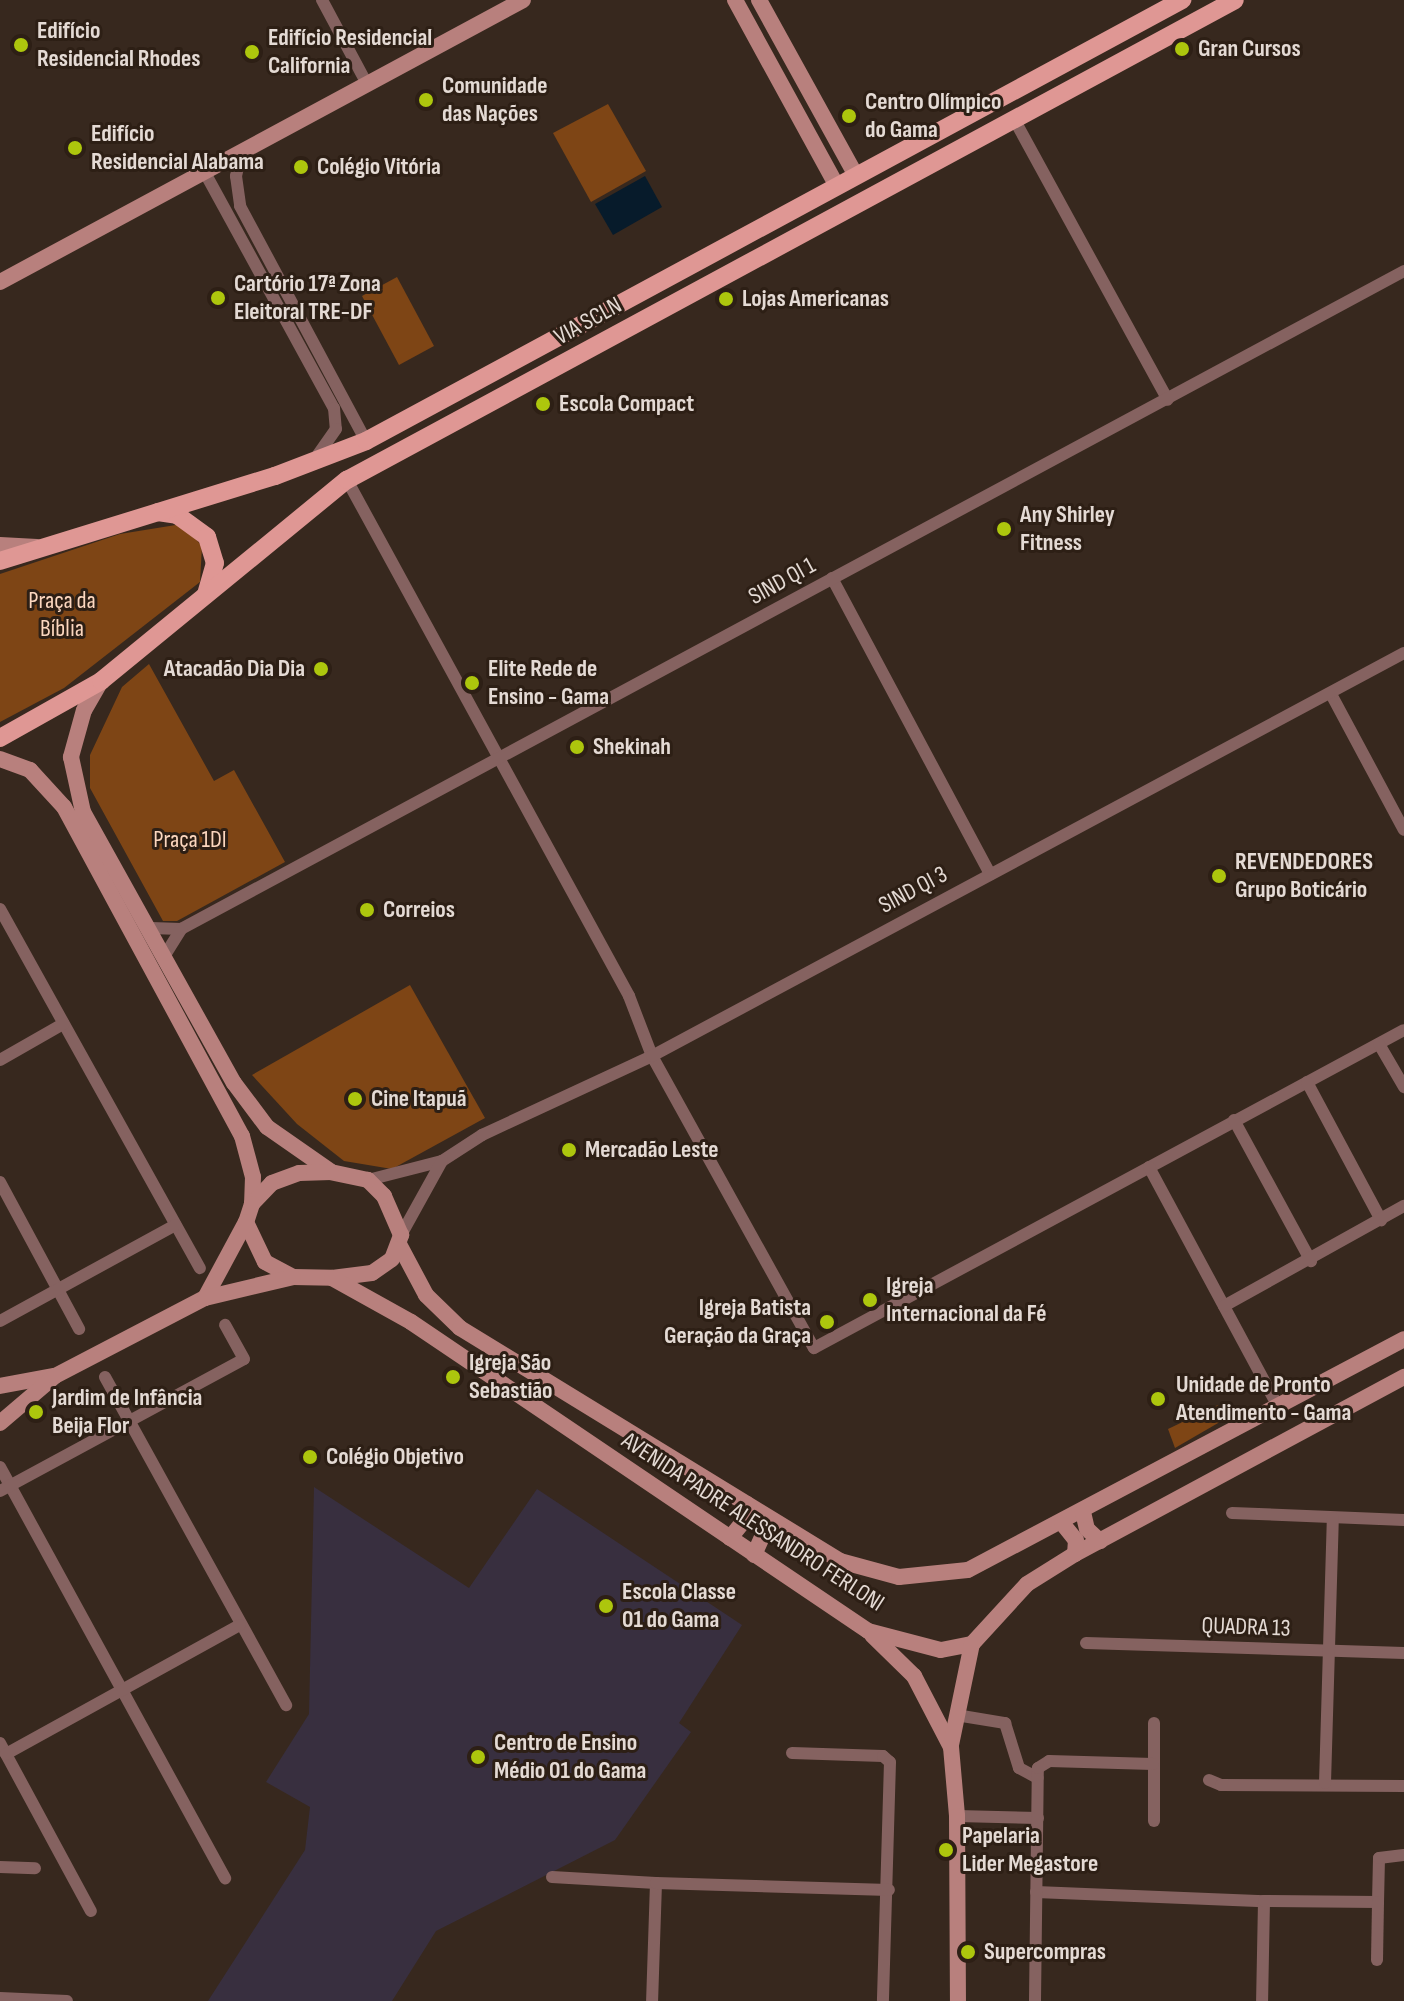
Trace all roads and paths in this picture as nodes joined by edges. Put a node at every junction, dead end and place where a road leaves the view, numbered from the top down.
1 (322, 0) edge
2 (523, 0) edge
3 (735, 0) edge
4 (759, 0) edge
5 (1182, 0) edge
6 (1235, 0) edge
7 (781, 40) junction
8 (761, 50) junction
9 (367, 84) junction
10 (1014, 119) junction
11 (242, 150) junction
12 (204, 171) junction
13 (856, 176) junction
14 (837, 186) junction
15 (807, 202) junction
16 (780, 217) junction
17 (820, 223) junction
18 (792, 239) junction
19 (1404, 271) edge
20 (0, 282) edge
21 (1168, 400) junction
22 (366, 441) junction
23 (315, 459) junction
24 (347, 480) junction
25 (157, 512) junction
26 (0, 545) edge
27 (38, 547) junction
28 (0, 561) edge
29 (832, 578) junction
30 (206, 595) junction
31 (1404, 653) edge
32 (101, 681) junction
33 (1331, 694) junction
34 (0, 738) edge
35 (0, 759) edge
36 (497, 761) junction
37 (1404, 830) edge
38 (990, 874) junction
39 (0, 909) edge
40 (151, 928) junction
41 (181, 929) junction
42 (165, 955) junction
43 (63, 1024) junction
44 (1404, 1030) edge
45 (1379, 1044) junction
46 (652, 1056) junction
47 (0, 1060) edge
48 (1307, 1082) junction
49 (1404, 1087) edge
50 (1234, 1120) junction
51 (435, 1167) junction
52 (1149, 1167) junction
53 (331, 1172) junction
54 (368, 1180) junction
55 (0, 1182) edge
56 (252, 1204) junction
57 (1404, 1206) edge
58 (1381, 1220) junction
59 (246, 1222) junction
60 (175, 1225) junction
61 (400, 1240) junction
62 (1311, 1261) junction
63 (200, 1268) dead end
64 (293, 1277) junction
65 (332, 1278) junction
66 (58, 1289) junction
67 (205, 1298) junction
68 (1224, 1306) junction
69 (0, 1321) edge
70 (225, 1325) dead end
71 (79, 1329) dead end
72 (1404, 1339) edge
73 (55, 1376) junction
74 (105, 1377) dead end
75 (1404, 1377) edge
76 (0, 1387) edge
77 (1278, 1407) junction
78 (7, 1418) edge
79 (127, 1421) junction
80 (0, 1467) edge
81 (5, 1488) edge
82 (747, 1504) junction
83 (1083, 1512) junction
84 (1232, 1513) dead end
85 (1333, 1518) junction
86 (1404, 1520) edge
87 (1062, 1523) junction
88 (778, 1524) junction
89 (730, 1538) junction
90 (1100, 1541) junction
91 (1075, 1554) junction
92 (754, 1555) junction
93 (240, 1625) junction
94 (868, 1631) junction
95 (1086, 1643) dead end
96 (972, 1644) junction
97 (1327, 1653) junction
98 (1404, 1653) edge
99 (122, 1690) junction
100 (286, 1705) dead end
101 (956, 1715) junction
102 (1154, 1723) dead end
103 (951, 1747) junction
104 (3, 1749) edge
105 (792, 1753) dead end
106 (1153, 1764) junction
107 (1038, 1778) junction
108 (1209, 1780) dead end
109 (1325, 1783) junction
110 (1404, 1786) edge
111 (957, 1816) junction
112 (1038, 1818) junction
113 (1154, 1821) dead end
114 (1404, 1855) edge
115 (0, 1867) edge
116 (35, 1868) dead end
117 (552, 1877) dead end
118 (225, 1878) dead end
119 (656, 1883) junction
120 (889, 1890) junction
121 (1036, 1892) junction
122 (1264, 1901) junction
123 (1378, 1902) junction
124 (91, 1911) dead end
125 (1377, 1960) dead end
126 (0, 1998) edge
127 (67, 2001) edge
128 (652, 2001) edge
129 (883, 2001) edge
130 (958, 2001) edge
131 (1035, 2001) edge
132 (1262, 2001) edge

1 - 9 street
2 - 9 main road
3 - 8 main road
4 - 7 main road
5 - 13 main road, VIA SCLN
6 - 10 main road, VIA SCLN
7 - 8 main road
7 - 13 main road
8 - 14 main road
9 - 11 main road
10 - 17 main road, VIA SCLN
10 - 21 street
11 - 12 main road
11 - 22 street
12 - 20 main road
12 - 23 street
13 - 14 main road, VIA SCLN
14 - 15 main road, VIA SCLN
15 - 16 main road, VIA SCLN
15 - 17 main road
16 - 18 main road
16 - 22 main road, VIA SCLN
17 - 18 main road, VIA SCLN
18 - 24 main road, VIA SCLN
19 - 21 street, SIND QI 1
21 - 29 street, SIND QI 1
22 - 23 main road, VIA SCLN
23 - 25 main road, VIA SCLN
24 - 30 main road, VIA SCLN
24 - 36 street
25 - 27 main road, VIA SCLN
25 - 30 main road
26 - 27 main road
27 - 28 main road, VIA SCLN
29 - 36 street, SIND QI 1
29 - 38 street
30 - 32 main road, VIA SCLN
31 - 33 street, SIND QI 3
32 - 34 main road, VIA SCLN
32 - 40 main road
33 - 37 street
33 - 38 street, SIND QI 3
35 - 56 main road
36 - 41 street, SIND QI 1
36 - 46 street
38 - 46 street, SIND QI 3
39 - 43 street
40 - 41 street
40 - 42 main road
41 - 42 street
42 - 53 main road
43 - 47 street
43 - 60 street
44 - 45 street
45 - 48 street
45 - 49 street
46 - 51 street, SIND QI 3
46 - 52 street
48 - 50 street
48 - 58 street
50 - 52 street
50 - 62 street
51 - 54 street
51 - 61 street
52 - 68 street
53 - 54 main road
53 - 56 main road
54 - 61 main road
55 - 66 street
56 - 59 main road
57 - 58 street
58 - 62 street
59 - 64 main road
59 - 67 main road
60 - 63 street
60 - 66 street
61 - 65 main road
61 - 82 main road, AVENIDA PADRE ALESSANDRO FERLONI
62 - 68 street
64 - 65 main road
64 - 67 main road
65 - 89 main road, AVENIDA PADRE ALESSANDRO FERLONI
66 - 69 street
66 - 71 street
67 - 73 main road
68 - 77 street
70 - 79 street
72 - 77 main road, AVENIDA PADRE ALESSANDRO FERLONI
73 - 76 main road
73 - 78 main road
74 - 79 street
75 - 90 main road
76 - 78 main road
77 - 83 main road, AVENIDA PADRE ALESSANDRO FERLONI
79 - 81 street
79 - 93 street
80 - 81 street
81 - 99 street
82 - 88 main road, AVENIDA PADRE ALESSANDRO FERLONI
82 - 89 main road
83 - 87 main road, AVENIDA PADRE ALESSANDRO FERLONI
83 - 90 main road
84 - 85 street
85 - 86 street
85 - 97 street
87 - 88 main road, AVENIDA PADRE ALESSANDRO FERLONI
87 - 91 main road
88 - 92 main road
89 - 92 main road, AVENIDA PADRE ALESSANDRO FERLONI
90 - 91 main road
91 - 96 main road
92 - 94 main road, AVENIDA PADRE ALESSANDRO FERLONI
93 - 99 street
93 - 100 street
94 - 96 main road, AVENIDA PADRE ALESSANDRO FERLONI
94 - 103 main road
95 - 97 street, QUADRA 13
96 - 101 main road
97 - 98 street, QUADRA 13
97 - 109 street
99 - 104 street
99 - 118 street
101 - 103 main road
101 - 107 street
102 - 106 street
103 - 111 main road
104 - 124 street
105 - 120 street
106 - 107 street
106 - 113 street
107 - 112 street
108 - 109 street
109 - 110 street
111 - 112 street
111 - 130 main road
112 - 121 street
114 - 123 street
115 - 116 street
117 - 119 street
119 - 120 street
119 - 128 street
120 - 129 street
121 - 122 street
121 - 131 street
122 - 123 street
122 - 132 street
123 - 125 street
126 - 127 street

